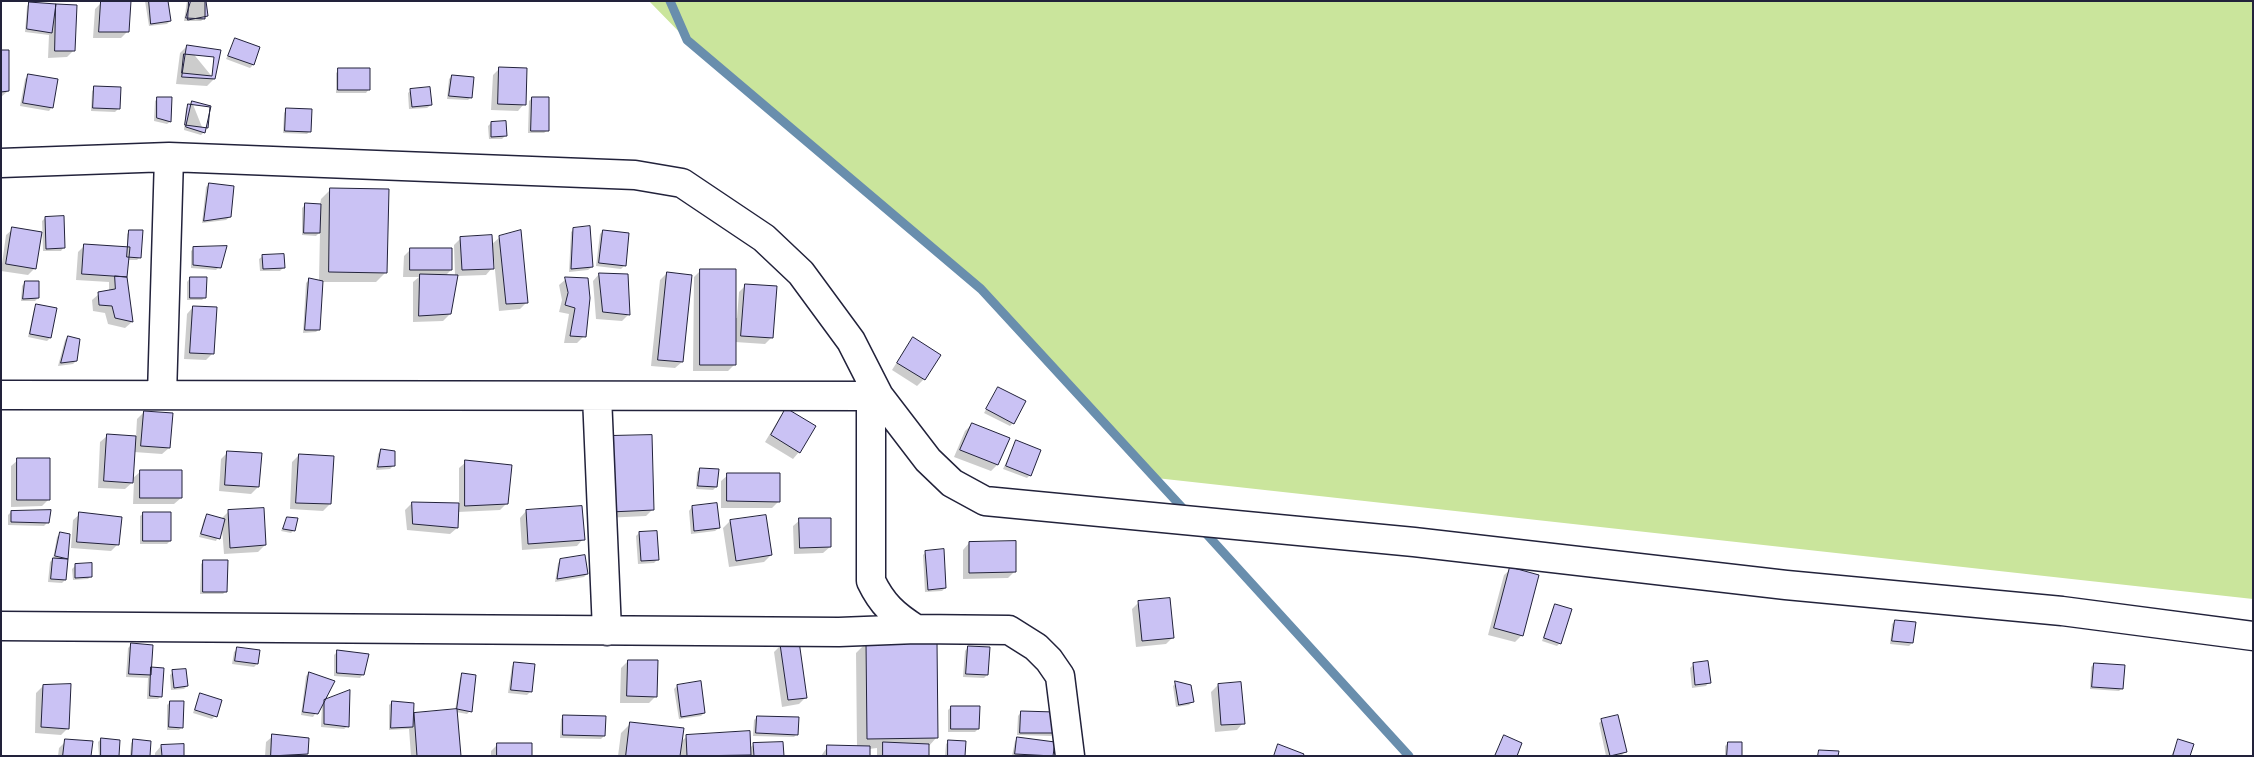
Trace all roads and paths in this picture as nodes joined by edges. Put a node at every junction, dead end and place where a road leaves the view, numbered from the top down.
1 (169, 156) junction
2 (1, 163) edge
3 (1, 394) edge
4 (162, 395) junction
5 (597, 396) junction
6 (875, 396) junction
7 (1, 626) edge
8 (916, 629) junction
9 (607, 631) junction
10 (2253, 636) edge
11 (1070, 756) edge

1 - 2 street
1 - 4 street
1 - 6 street
3 - 4 street
4 - 5 street
5 - 6 street
5 - 9 street
6 - 8 street
6 - 10 street
7 - 9 street
8 - 9 street
8 - 11 street

